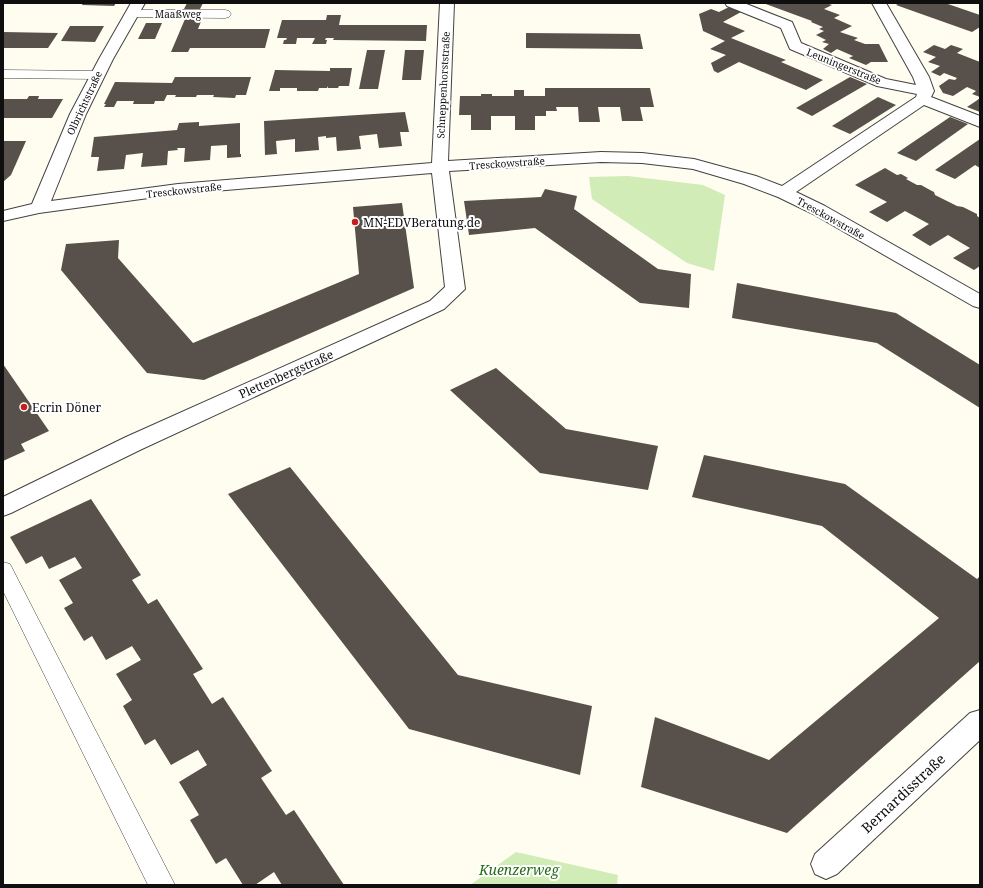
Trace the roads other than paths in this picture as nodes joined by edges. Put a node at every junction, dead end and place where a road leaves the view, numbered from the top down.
1 (447, 3) edge
2 (732, 3) edge
3 (879, 3) edge
4 (135, 8) edge
5 (225, 14) dead end
6 (3, 74) edge
7 (97, 75) junction
8 (924, 95) junction
9 (980, 122) edge
10 (440, 167) junction
11 (784, 193) junction
12 (39, 208) junction
13 (3, 216) edge
14 (980, 302) edge
15 (3, 507) edge
16 (3, 570) edge
17 (980, 722) edge
18 (826, 864) dead end
19 (162, 885) edge

1 - 10 street, Schneppenhorststraße
2 - 8 street, Leuningerstraße
3 - 8 street
4 - 5 lane, Maaßweg
4 - 7 street, Olbrichtstraße
6 - 7 lane
7 - 12 street, Olbrichtstraße
8 - 9 street, Leuningerstraße
8 - 11 street
10 - 11 street, Tresckowstraße
10 - 12 street, Tresckowstraße
10 - 15 street, Plettenbergstraße
11 - 14 street, Tresckowstraße
12 - 13 street, Tresckowstraße
16 - 19 lane
17 - 18 street, Bernardisstraße

